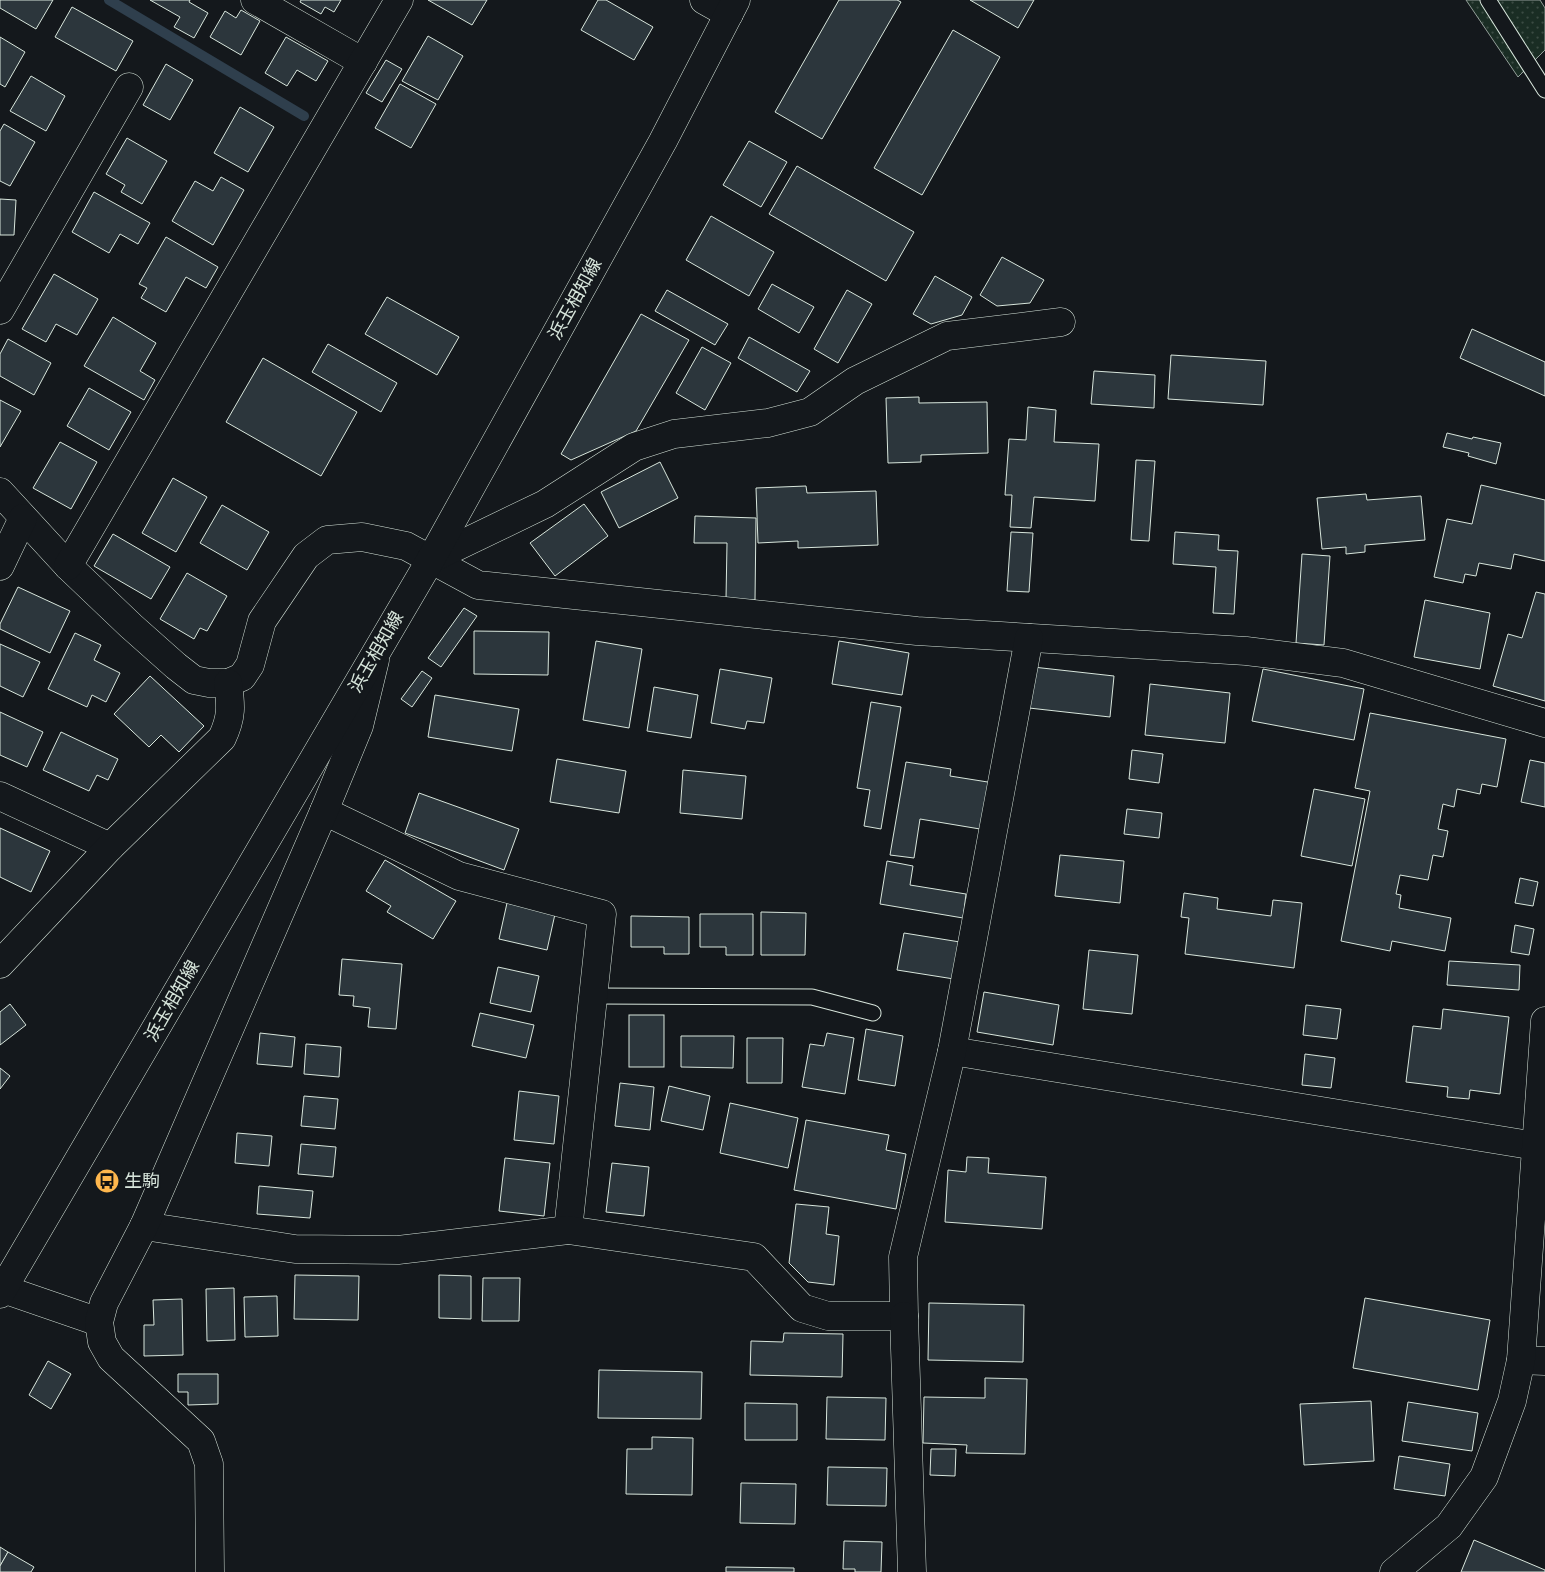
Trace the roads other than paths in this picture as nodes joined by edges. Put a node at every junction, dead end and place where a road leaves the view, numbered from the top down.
1 (255, 0) edge
2 (399, 0) edge
3 (704, 0) edge
4 (1488, 0) edge
5 (733, 7) edge
6 (363, 62) junction
7 (129, 87) dead end
8 (1545, 90) edge
9 (0, 310) edge
10 (1061, 322) dead end
11 (0, 492) edge
12 (23, 518) junction
13 (431, 559) junction
14 (0, 566) edge
15 (68, 566) junction
16 (1029, 638) junction
17 (378, 649) junction
18 (228, 683) junction
19 (1545, 723) edge
20 (0, 796) edge
21 (324, 811) junction
22 (110, 847) junction
23 (0, 964) edge
24 (593, 996) junction
25 (873, 1013) dead end
26 (1545, 1021) edge
27 (952, 1051) junction
28 (1536, 1146) junction
29 (144, 1226) junction
30 (568, 1230) junction
31 (1, 1292) edge
32 (904, 1316) junction
33 (99, 1322) junction
34 (1533, 1360) edge
35 (210, 1572) edge
36 (912, 1572) edge
37 (1394, 1572) edge

1 - 6 street
2 - 6 street
3 - 5 street
4 - 8 lane
5 - 13 street, 浜玉相知線
6 - 15 street
7 - 9 street
10 - 13 street
11 - 12 street
12 - 14 street
12 - 15 street
13 - 16 street
13 - 17 street, 浜玉相知線
13 - 18 street
15 - 18 street
16 - 19 street
16 - 27 street
17 - 21 street
17 - 31 street, 浜玉相知線
18 - 22 street
20 - 22 street
21 - 24 street
21 - 29 street
22 - 23 street
24 - 25 lane
24 - 30 street
26 - 28 street
27 - 28 street
27 - 32 street
28 - 34 street
29 - 30 street
29 - 33 street
30 - 32 street
31 - 33 street
32 - 36 street
33 - 35 street
34 - 37 street

